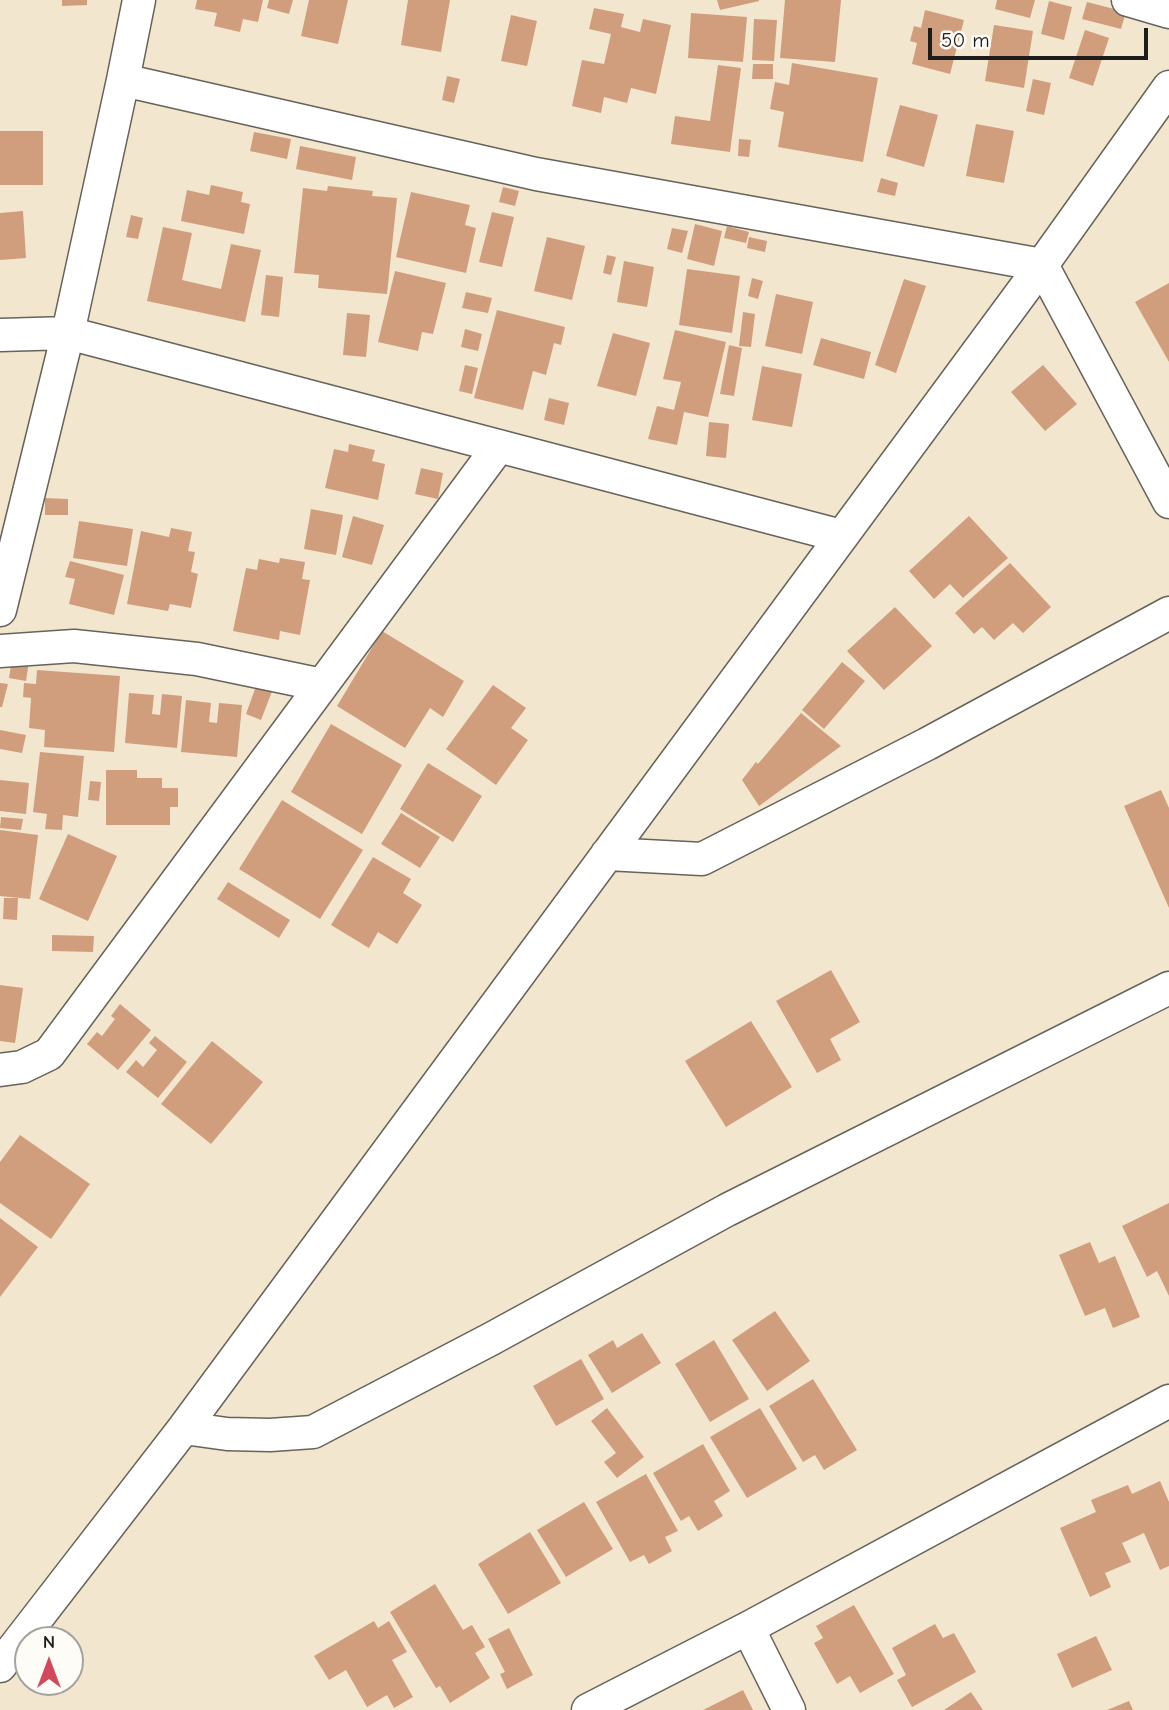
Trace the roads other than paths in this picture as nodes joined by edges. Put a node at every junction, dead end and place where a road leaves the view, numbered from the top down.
1 (139, 0) edge
2 (1128, 0) edge
3 (1169, 12) edge
4 (123, 80) junction
5 (1169, 87) edge
6 (1042, 265) junction
7 (68, 333) junction
8 (0, 335) edge
9 (499, 446) junction
10 (1169, 502) edge
11 (841, 536) junction
12 (0, 610) edge
13 (1169, 613) edge
14 (0, 651) edge
15 (322, 685) junction
16 (607, 854) junction
17 (1169, 988) edge
18 (0, 1070) edge
19 (1169, 1401) edge
20 (184, 1428) junction
21 (748, 1628) junction
22 (0, 1666) edge
23 (588, 1710) edge
24 (789, 1710) edge

1 - 4 street
2 - 3 street
4 - 6 street
4 - 7 street
5 - 6 street
6 - 10 street
6 - 11 street
7 - 8 street
7 - 9 street
7 - 12 street
9 - 11 street
9 - 15 street
11 - 16 street
13 - 16 street
14 - 15 street
15 - 18 street
16 - 20 street
17 - 20 street
19 - 21 street
20 - 22 street
21 - 23 street
21 - 24 street

